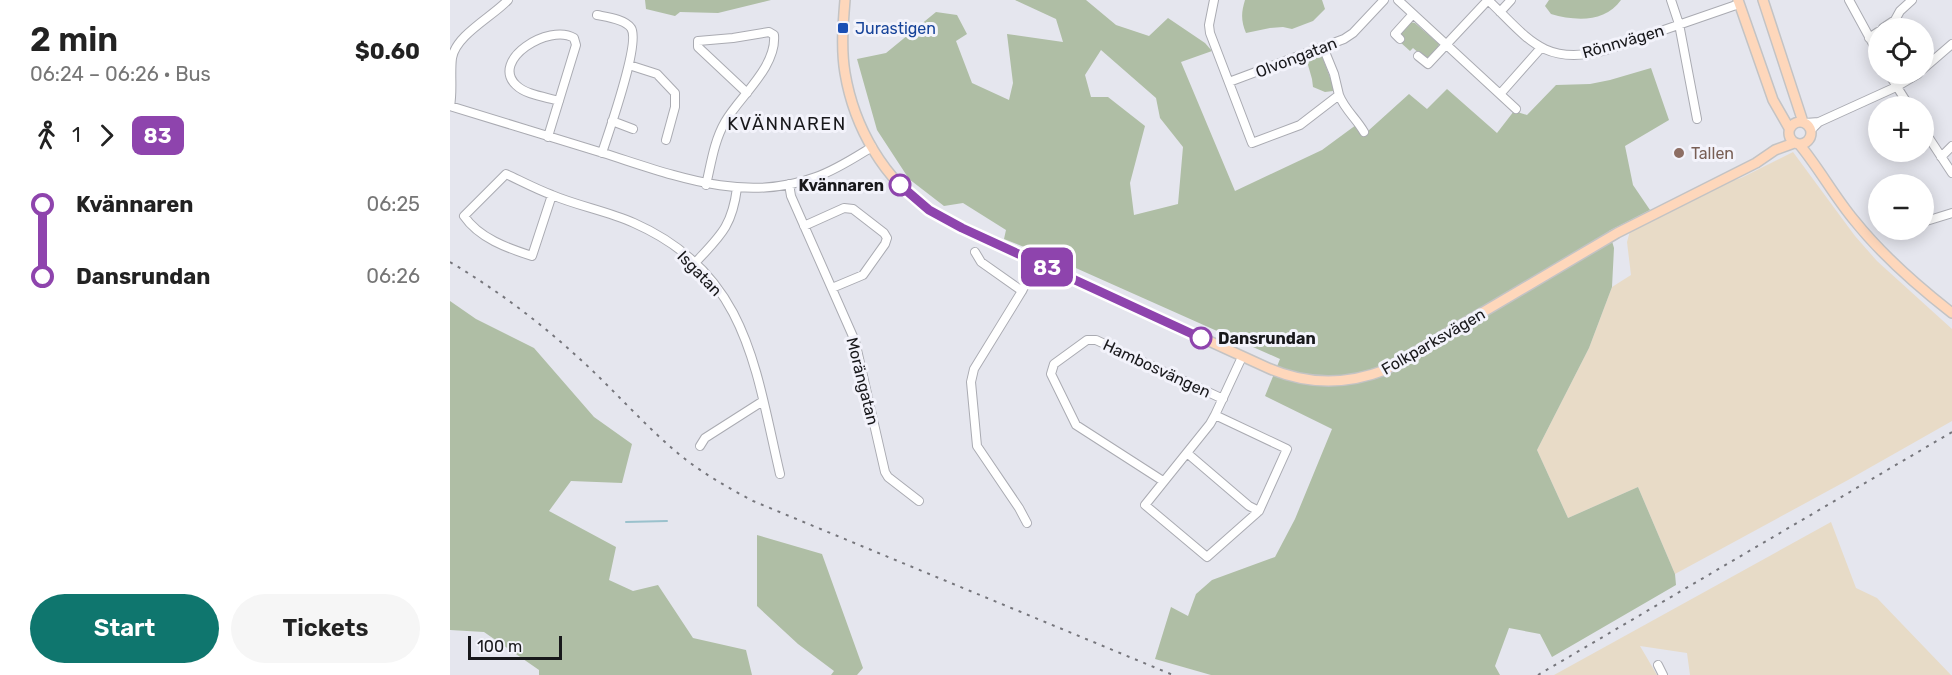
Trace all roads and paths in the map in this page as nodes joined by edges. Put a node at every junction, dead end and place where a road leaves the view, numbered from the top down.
1 (508, 0) edge
2 (845, 0) edge
3 (1214, 0) edge
4 (1384, 0) edge
5 (1398, 0) edge
6 (1488, 0) edge
7 (1511, 0) edge
8 (1671, 0) edge
9 (1763, 0) edge
10 (1849, 0) edge
11 (1912, 0) edge
12 (1738, 2) edge
13 (1500, 12) junction
14 (1413, 14) junction
15 (597, 15) dead end
16 (1896, 18) edge
17 (1679, 24) junction
18 (1868, 36) edge
19 (1400, 39) dead end
20 (1952, 44) edge
21 (1446, 45) junction
22 (1323, 47) junction
23 (1540, 49) junction
24 (1418, 56) dead end
25 (1934, 60) edge
26 (629, 65) junction
27 (1229, 82) junction
28 (1894, 84) edge
29 (1901, 84) edge
30 (1896, 87) junction
31 (747, 93) junction
32 (1500, 93) junction
33 (1339, 95) junction
34 (1902, 96) edge
35 (559, 101) junction
36 (450, 106) edge
37 (1516, 109) dead end
38 (1697, 118) dead end
39 (612, 121) junction
40 (633, 129) dead end
41 (1789, 130) junction
42 (1364, 132) dead end
43 (1803, 134) junction
44 (548, 137) junction
45 (666, 140) dead end
46 (1934, 146) edge
47 (1952, 146) edge
48 (872, 147) junction
49 (1775, 150) junction
50 (602, 153) junction
51 (1941, 157) junction
52 (1952, 173) edge
53 (789, 184) junction
54 (706, 185) junction
55 (737, 188) junction
56 (552, 195) junction
57 (1952, 213) edge
58 (1934, 219) edge
59 (804, 226) junction
60 (975, 252) dead end
61 (1036, 262) junction
62 (695, 263) junction
63 (832, 288) junction
64 (1022, 291) junction
65 (1952, 313) edge
66 (1242, 357) junction
67 (1223, 399) junction
68 (763, 401) junction
69 (1215, 415) junction
70 (700, 446) dead end
71 (1187, 453) junction
72 (780, 474) dead end
73 (1164, 481) junction
74 (919, 501) dead end
75 (1259, 511) junction
76 (1028, 523) dead end
77 (1658, 665) dead end
78 (1663, 675) edge

1 - 36 street
2 - 48 main road, Folkparksvägen
3 - 27 street
4 - 22 street, Olvongatan
5 - 14 street
6 - 13 street, Rönnvägen
6 - 21 street
7 - 13 street
8 - 17 street
9 - 43 main road
10 - 18 street
11 - 16 street
12 - 17 street, Rönnvägen
12 - 41 main road
13 - 23 street, Rönnvägen
14 - 19 street
14 - 21 street
15 - 26 street
17 - 23 street, Rönnvägen
17 - 38 street
20 - 25 street
21 - 24 street
21 - 32 street
22 - 27 street, Olvongatan
22 - 33 street
23 - 32 street
26 - 39 street
26 - 45 street
27 - 33 street
28 - 30 street
29 - 30 street, Folkparksvägen
30 - 34 street
30 - 43 street, Folkparksvägen
31 - 31 street
31 - 54 street
32 - 37 street
33 - 42 street
35 - 35 street
35 - 44 street
36 - 44 street
39 - 40 street
39 - 50 street
41 - 43 main road
41 - 43 main road
41 - 49 main road, Folkparksvägen
43 - 49 main road, Folkparksvägen
43 - 65 main road
44 - 50 street
46 - 51 street
47 - 51 street
48 - 53 street
48 - 61 main road, Folkparksvägen
49 - 66 main road, Folkparksvägen
50 - 54 street
51 - 52 street
53 - 55 street
53 - 59 street, Morängatan
54 - 55 street
55 - 62 street
56 - 56 street, Isgatan
56 - 62 street, Isgatan
57 - 58 street
59 - 63 street, Morängatan
59 - 63 street
60 - 64 street
61 - 64 street
61 - 66 main road, Folkparksvägen
62 - 68 street, Isgatan
63 - 74 street, Morängatan
64 - 76 street
66 - 67 street
67 - 69 street
67 - 73 street, Hambosvängen
68 - 70 street
68 - 72 street, Isgatan
69 - 71 street
69 - 75 street
71 - 73 street
71 - 75 street
73 - 75 street
77 - 78 street

